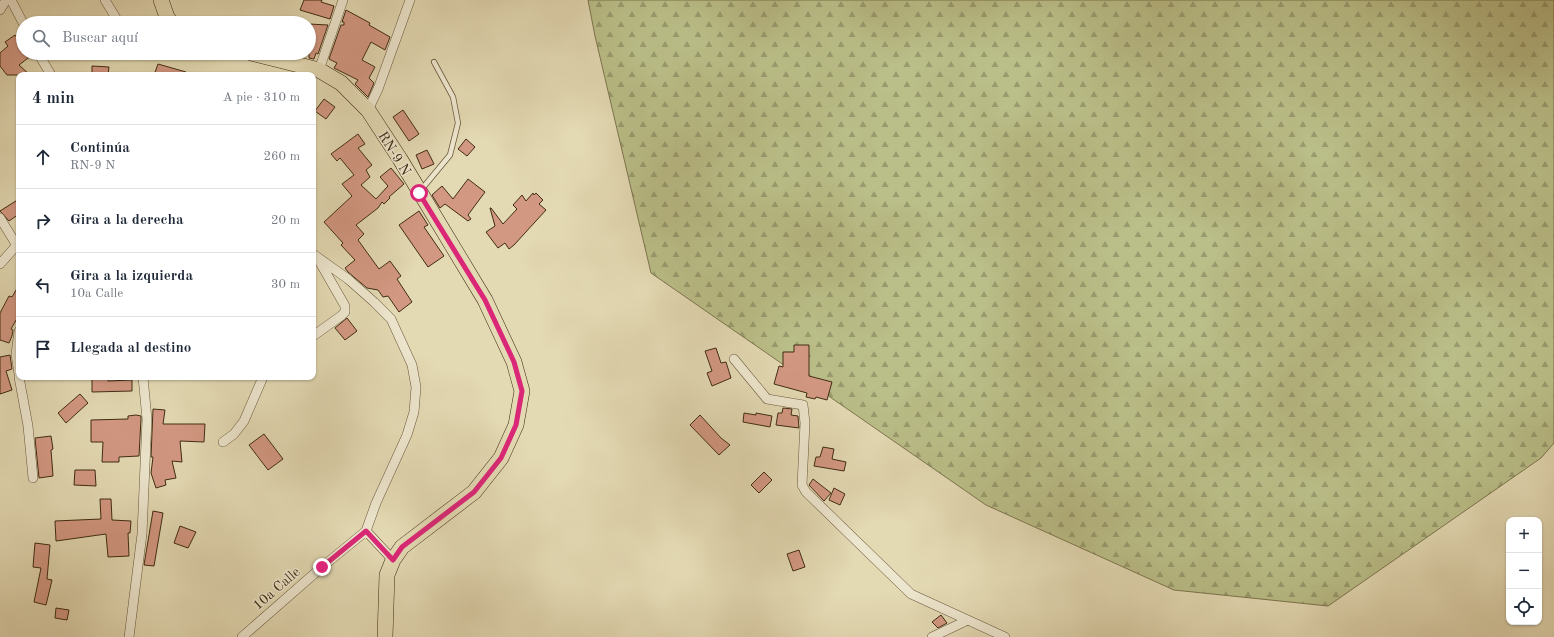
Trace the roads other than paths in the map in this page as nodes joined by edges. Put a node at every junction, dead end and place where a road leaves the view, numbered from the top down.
1 (6, 0) edge
2 (11, 0) edge
3 (105, 0) edge
4 (161, 0) edge
5 (343, 0) edge
6 (410, 0) edge
7 (110, 4) edge
8 (0, 10) edge
9 (19, 16) edge
10 (116, 16) edge
11 (166, 16) edge
12 (42, 60) edge
13 (279, 60) edge
14 (434, 62) dead end
15 (319, 70) junction
16 (49, 72) edge
17 (368, 110) junction
18 (419, 193) junction
19 (0, 218) edge
20 (16, 244) edge
21 (16, 249) edge
22 (316, 256) edge
23 (316, 258) edge
24 (0, 264) edge
25 (316, 334) edge
26 (734, 359) dead end
27 (20, 380) edge
28 (144, 380) edge
29 (263, 380) edge
30 (223, 442) dead end
31 (33, 478) dead end
32 (366, 531) junction
33 (393, 560) junction
34 (968, 620) junction
35 (129, 637) edge
36 (242, 637) edge
37 (385, 637) edge
38 (932, 637) edge
39 (1005, 637) edge

1 - 8 street
2 - 9 street
3 - 7 street
4 - 11 main road
5 - 15 street
6 - 17 street
7 - 10 street
12 - 16 street
13 - 15 main road, RN-9 N
14 - 18 lane
15 - 17 main road, RN-9 N
17 - 18 main road, RN-9 N
18 - 33 main road, RN-9 N
19 - 20 street
21 - 24 street
22 - 32 street
23 - 25 street
26 - 34 street
27 - 31 street
28 - 35 street
29 - 30 street
32 - 33 street
32 - 36 street, 10a Calle
33 - 37 main road, RN-9 N
34 - 38 street
34 - 39 street

